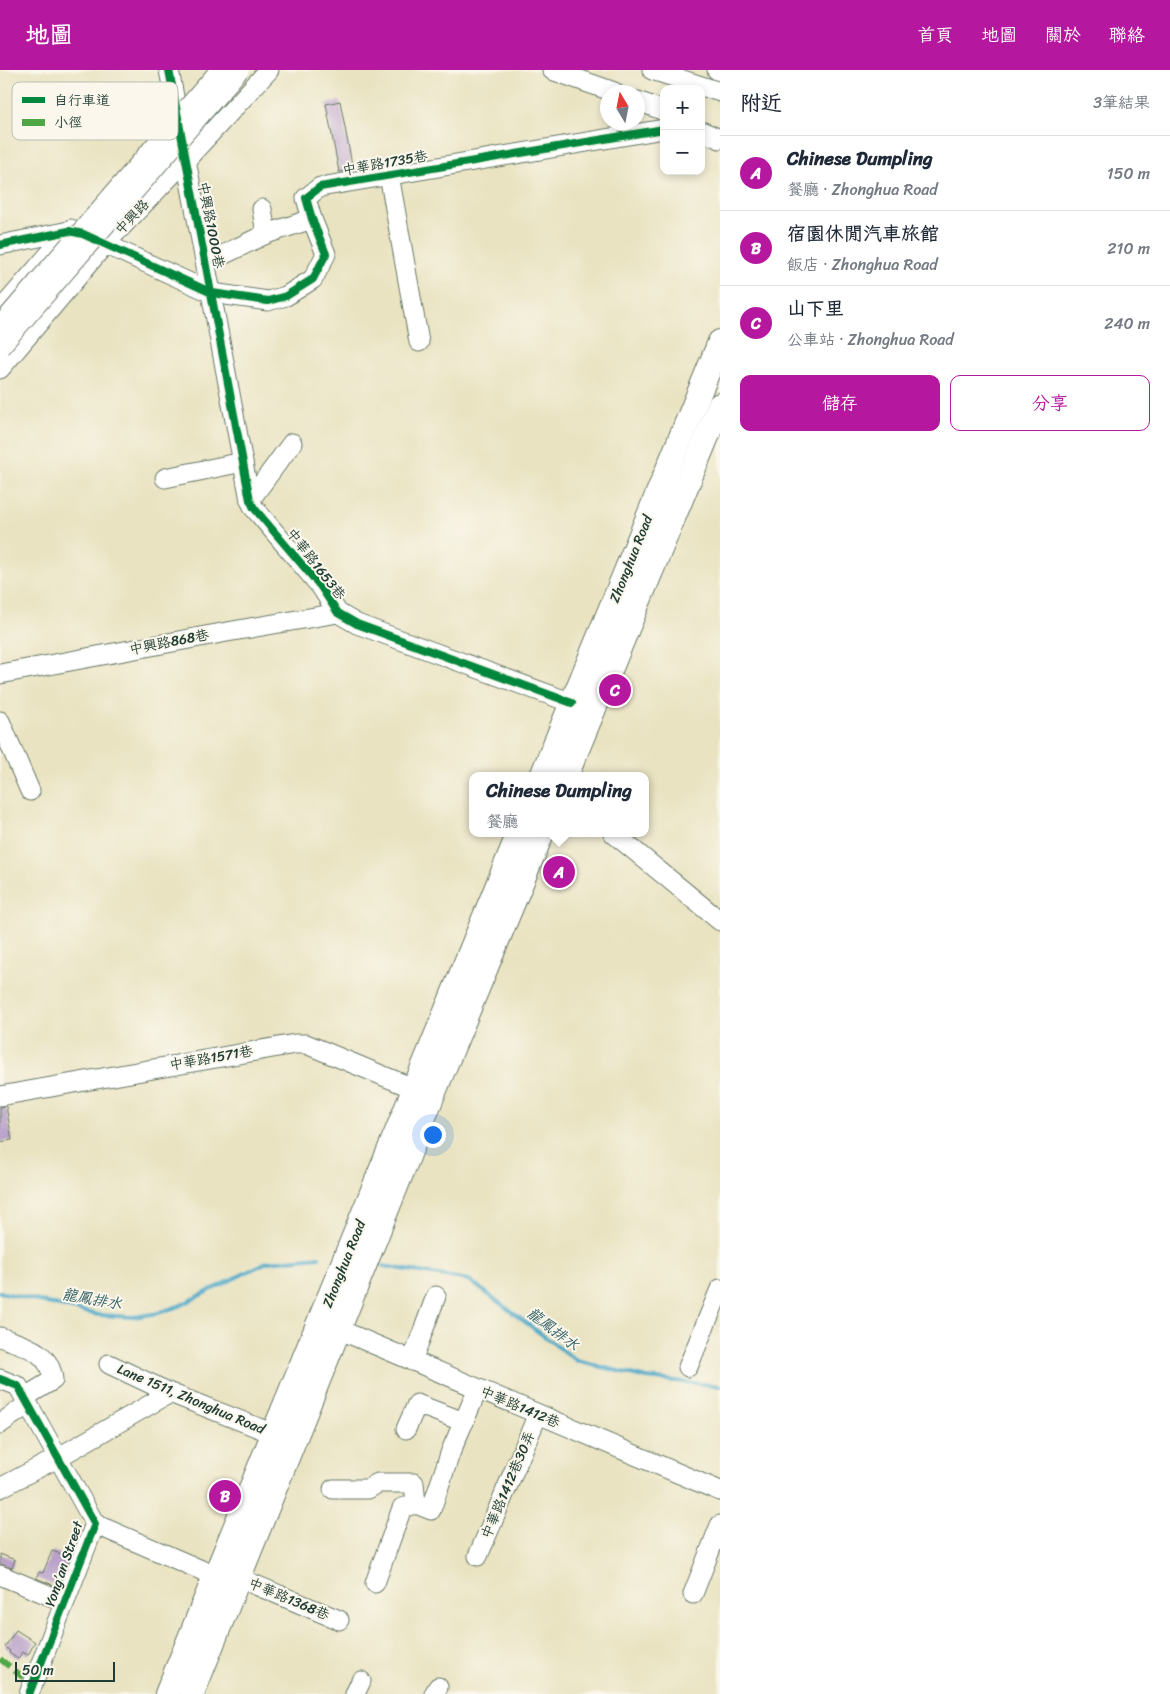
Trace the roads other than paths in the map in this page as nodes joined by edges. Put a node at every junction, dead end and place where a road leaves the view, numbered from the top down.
1 (215, 70) edge
2 (220, 70) edge
3 (239, 70) edge
4 (269, 70) edge
5 (552, 70) edge
6 (652, 70) edge
7 (600, 87) edge
8 (720, 92) edge
9 (645, 104) edge
10 (660, 109) edge
11 (178, 114) joint
12 (178, 119) edge
13 (660, 129) edge
14 (705, 133) edge
15 (720, 139) edge
16 (154, 140) edge
17 (160, 140) edge
18 (185, 161) junction
19 (389, 175) junction
20 (262, 208) dead end
21 (312, 219) junction
22 (69, 231) junction
23 (266, 234) junction
24 (106, 243) junction
25 (0, 245) edge
26 (206, 263) junction
27 (212, 293) junction
28 (0, 311) edge
29 (0, 326) edge
30 (419, 342) dead end
31 (720, 342) edge
32 (0, 347) edge
33 (0, 368) edge
34 (720, 405) edge
35 (292, 442) dead end
36 (243, 462) junction
37 (165, 478) dead end
38 (250, 500) junction
39 (338, 613) junction
40 (0, 674) edge
41 (582, 707) junction
42 (0, 721) edge
43 (544, 772) edge
44 (567, 772) edge
45 (30, 791) dead end
46 (517, 837) edge
47 (540, 837) edge
48 (618, 837) edge
49 (720, 921) edge
50 (415, 1089) junction
51 (0, 1096) edge
52 (720, 1289) edge
53 (436, 1296) dead end
54 (330, 1326) junction
55 (2, 1344) edge
56 (412, 1361) junction
57 (109, 1364) dead end
58 (688, 1367) dead end
59 (0, 1379) edge
60 (478, 1389) junction
61 (170, 1393) junction
62 (27, 1401) junction
63 (538, 1414) junction
64 (464, 1422) junction
65 (0, 1424) edge
66 (406, 1429) dead end
67 (274, 1434) junction
68 (59, 1456) junction
69 (0, 1488) edge
70 (333, 1489) dead end
71 (720, 1491) edge
72 (416, 1504) junction
73 (95, 1524) junction
74 (720, 1525) edge
75 (478, 1556) dead end
76 (0, 1575) edge
77 (215, 1576) junction
78 (239, 1578) junction
79 (375, 1583) dead end
80 (693, 1594) dead end
81 (65, 1602) junction
82 (339, 1620) dead end
83 (36, 1691) edge
84 (167, 1694) edge
85 (192, 1694) edge

1 - 11 street
2 - 12 street, 中興路, bridge
3 - 32 street, 中興路, bridge
4 - 18 street, 中興路
5 - 7 street
6 - 8 street
9 - 10 street
11 - 18 street, 中興路1000巷
13 - 19 street, 中華路1735巷
14 - 15 street
16 - 22 street
17 - 29 street, 中興路, bridge
18 - 24 street, 中興路
18 - 26 street, 中興路1000巷
19 - 21 street, 中華路1735巷
19 - 30 street
20 - 23 street
21 - 23 street
21 - 27 street, 中華路1735巷
22 - 24 street, 中華路1735巷
22 - 25 street
22 - 28 street
23 - 26 street
24 - 27 street, 中華路1735巷
24 - 33 street, 中興路
26 - 27 street, 中興路1000巷
27 - 36 street, 中華路1653巷
31 - 41 main road, Zhonghua Road
34 - 41 main road, Zhonghua Road
35 - 38 street
36 - 37 street
36 - 38 street, 中華路1653巷
38 - 39 street, 中華路1653巷
39 - 40 street, 中興路868巷
39 - 41 street, 中華路1653巷
41 - 43 main road, Zhonghua Road
41 - 44 main road, Zhonghua Road
42 - 45 street
46 - 50 main road, Zhonghua Road
47 - 54 main road, Zhonghua Road
48 - 49 street
50 - 51 street, 中華路1571巷
50 - 54 main road, Zhonghua Road
52 - 58 street
53 - 56 street
54 - 56 street, 中華路1412巷
54 - 67 main road, Zhonghua Road
54 - 78 main road, Zhonghua Road
55 - 62 street
56 - 60 street, 中華路1412巷
57 - 61 street, Lane 1511, Zhonghua Road
59 - 62 street, Yong’an Street
60 - 63 street, 中華路1412巷
60 - 64 street
61 - 67 street, Lane 1511, Zhonghua Road
61 - 68 street
62 - 65 street
62 - 68 street, Yong’an Street
63 - 71 street, 中華路1412巷
63 - 75 street, 中華路1412巷30弄
64 - 66 street
64 - 72 street
67 - 77 main road, Zhonghua Road
68 - 69 street
68 - 73 street, Yong’an Street
70 - 72 street
72 - 79 street
73 - 77 street
73 - 81 street, Yong’an Street
74 - 80 street
76 - 81 street
77 - 84 main road, Zhonghua Road
78 - 82 street, 中華路1368巷
78 - 85 main road, Zhonghua Road
81 - 83 street, Yong’an Street

